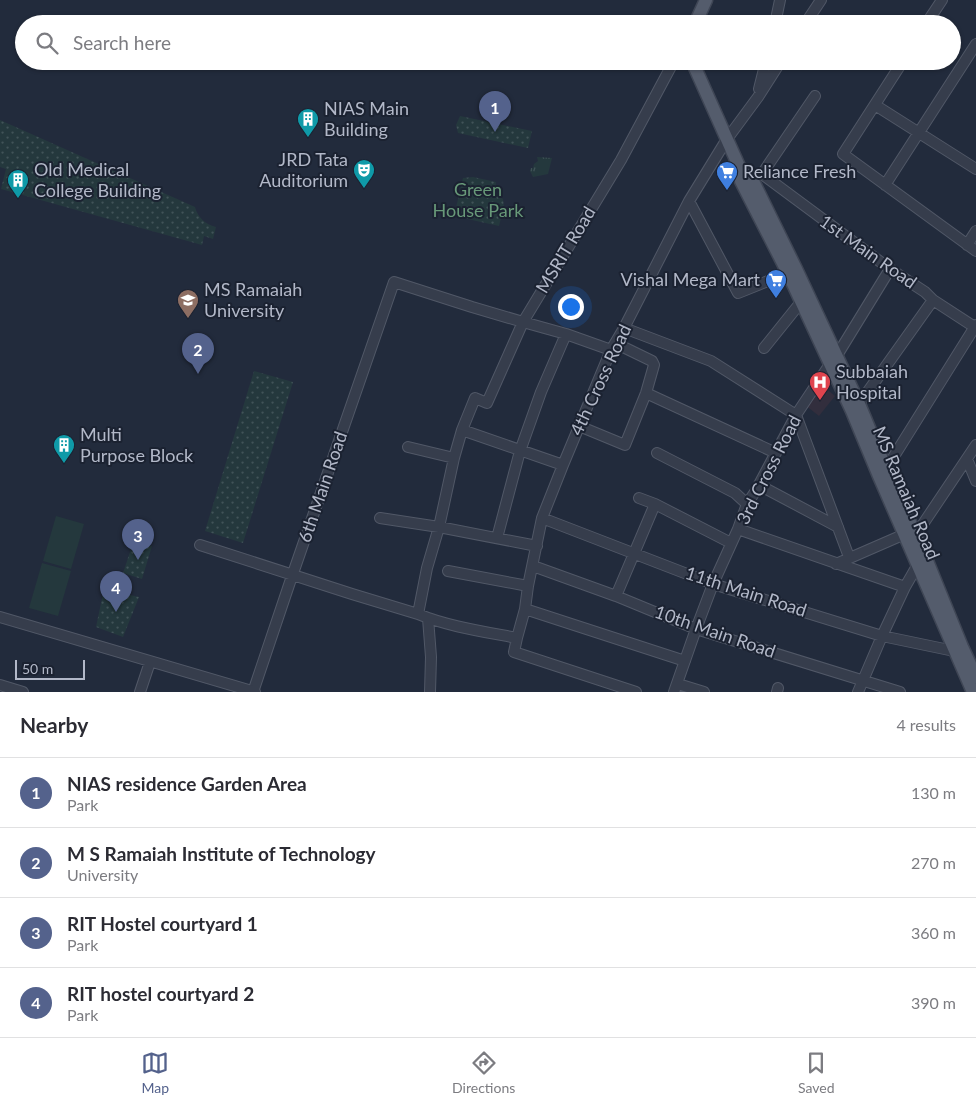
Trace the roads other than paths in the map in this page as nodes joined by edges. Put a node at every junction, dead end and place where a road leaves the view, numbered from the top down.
1 (706, 0) edge
2 (780, 0) edge
3 (821, 0) edge
4 (942, 0) edge
5 (699, 15) edge
6 (777, 15) edge
7 (811, 15) edge
8 (932, 15) edge
9 (976, 44) edge
10 (961, 67) edge
11 (669, 70) edge
12 (696, 70) edge
13 (764, 70) edge
14 (775, 70) edge
15 (897, 70) edge
16 (959, 70) edge
17 (816, 96) dead end
18 (758, 97) junction
19 (875, 105) junction
20 (919, 132) junction
21 (727, 139) junction
22 (976, 169) edge
23 (742, 173) junction
24 (762, 174) junction
25 (885, 185) junction
26 (689, 201) junction
27 (976, 231) edge
28 (972, 248) edge
29 (890, 269) junction
30 (788, 273) junction
31 (933, 300) junction
32 (801, 302) junction
33 (523, 322) junction
34 (975, 327) edge
35 (624, 328) junction
36 (566, 334) junction
37 (613, 347) junction
38 (764, 348) dead end
39 (833, 361) junction
40 (646, 393) junction
41 (859, 404) junction
42 (796, 415) junction
43 (579, 426) junction
44 (462, 430) junction
45 (976, 445) edge
46 (408, 448) dead end
47 (520, 451) junction
48 (656, 453) dead end
49 (776, 453) junction
50 (454, 458) junction
51 (967, 459) junction
52 (562, 465) junction
53 (886, 469) junction
54 (976, 481) edge
55 (759, 485) junction
56 (639, 498) dead end
57 (655, 504) junction
58 (747, 504) junction
59 (380, 518) dead end
60 (542, 518) junction
61 (439, 526) junction
62 (838, 527) junction
63 (738, 529) junction
64 (909, 533) junction
65 (497, 538) junction
66 (731, 543) junction
67 (200, 545) dead end
68 (537, 546) junction
69 (634, 553) junction
70 (849, 557) junction
71 (836, 564) junction
72 (533, 566) junction
73 (917, 566) junction
74 (448, 571) dead end
75 (292, 575) junction
76 (713, 584) junction
77 (528, 586) junction
78 (905, 587) junction
79 (616, 596) junction
80 (525, 609) junction
81 (423, 616) junction
82 (0, 618) edge
83 (696, 629) junction
84 (882, 636) junction
85 (517, 638) junction
86 (954, 651) junction
87 (150, 662) junction
88 (685, 662) junction
89 (976, 677) edge
90 (864, 680) junction
91 (0, 685) edge
92 (676, 688) edge
93 (23, 692) edge
94 (140, 692) edge
95 (254, 692) edge
96 (430, 692) edge
97 (636, 692) edge
98 (704, 692) edge
99 (858, 692) edge
100 (900, 692) edge
101 (973, 692) edge

1 - 5 main road
2 - 6 street
3 - 7 street
4 - 8 street
9 - 10 street
11 - 33 street, MSRIT Road
12 - 21 main road, MS Ramaiah Road
13 - 18 street
14 - 18 street, 4th Cross Road
15 - 19 street
16 - 20 street
17 - 24 street
18 - 21 street, 4th Cross Road
19 - 20 street
19 - 25 street
20 - 22 street
20 - 25 street
21 - 23 main road, MS Ramaiah Road
21 - 26 street, 4th Cross Road
23 - 24 street
23 - 30 main road, MS Ramaiah Road
23 - 39 main road, MS Ramaiah Road
24 - 29 street, 1st Main Road
25 - 28 street
26 - 30 street
26 - 35 street, 4th Cross Road
27 - 28 street
29 - 31 street, 1st Main Road
29 - 39 street, 3rd Cross Road
30 - 32 main road, MS Ramaiah Road
31 - 34 street, 1st Main Road
31 - 41 street
32 - 38 street
32 - 39 main road, MS Ramaiah Road
33 - 36 street
33 - 44 street, MSRIT Road
33 - 75 street, 6th Main Road
34 - 53 street
35 - 37 street, 4th Cross Road
35 - 42 street
36 - 37 street
36 - 47 street
37 - 40 street
37 - 43 street, 4th Cross Road
39 - 41 main road, MS Ramaiah Road
39 - 42 street, 3rd Cross Road
39 - 64 main road, MS Ramaiah Road
40 - 43 street
40 - 49 street
41 - 53 main road, MS Ramaiah Road
42 - 49 street, 3rd Cross Road
42 - 62 street
43 - 52 street, 4th Cross Road
44 - 47 street
44 - 50 street
45 - 51 street
46 - 50 street
47 - 52 street
47 - 65 street
48 - 58 street
49 - 55 street, 3rd Cross Road
50 - 61 street
51 - 54 street
51 - 64 street
52 - 60 street, 4th Cross Road
53 - 64 main road, MS Ramaiah Road
55 - 58 street, 3rd Cross Road
55 - 62 street
56 - 57 street
57 - 66 street
57 - 69 street
58 - 63 street, 3rd Cross Road
59 - 61 street
60 - 68 street, 4th Cross Road
60 - 69 street, 11th Main Road
61 - 65 street
61 - 81 street
62 - 70 street
63 - 66 street, 3rd Cross Road
63 - 71 street
64 - 70 street
64 - 73 main road, MS Ramaiah Road
64 - 89 main road, MS Ramaiah Road
65 - 68 street
66 - 76 street, 3rd Cross Road
67 - 75 street
68 - 72 street, 4th Cross Road
69 - 76 street, 11th Main Road
69 - 79 street
70 - 71 street
71 - 78 street
72 - 77 street, 4th Cross Road
72 - 79 street, 10th Main Road
73 - 78 street
73 - 86 main road, MS Ramaiah Road
74 - 77 street
75 - 81 street
75 - 95 street, 6th Main Road
76 - 83 street, 3rd Cross Road
76 - 84 street, 11th Main Road
77 - 80 street, 4th Cross Road
78 - 84 street
79 - 83 street, 10th Main Road
80 - 85 street, 4th Cross Road
80 - 88 street
81 - 85 street
81 - 96 street
82 - 87 street
83 - 88 street, 3rd Cross Road
83 - 90 street, 10th Main Road
84 - 86 street, 11th Main Road
84 - 90 street
85 - 97 street
86 - 101 main road, MS Ramaiah Road
87 - 94 street
87 - 95 street
88 - 92 street, 3rd Cross Road
90 - 99 street
90 - 100 street, 10th Main Road
91 - 93 street
92 - 98 street

